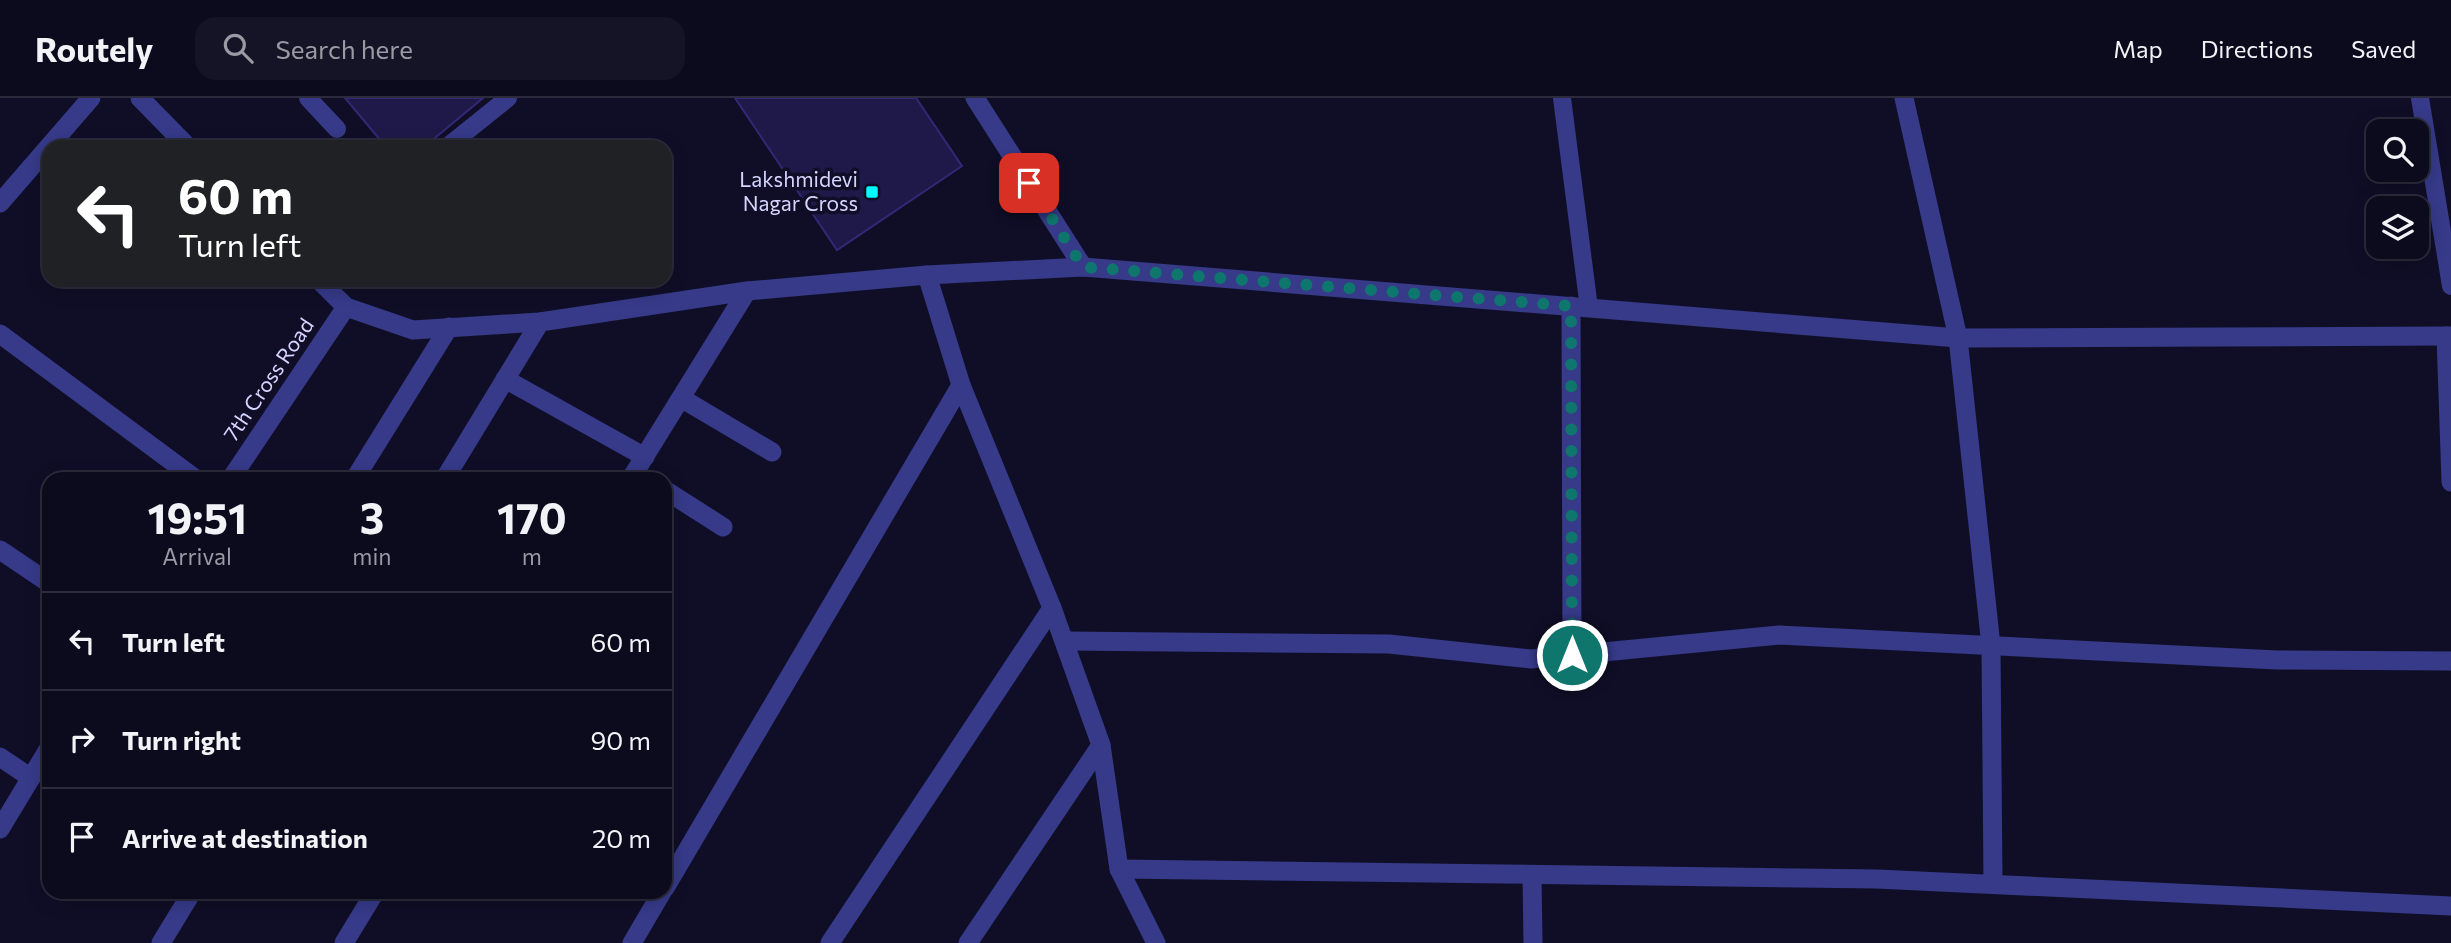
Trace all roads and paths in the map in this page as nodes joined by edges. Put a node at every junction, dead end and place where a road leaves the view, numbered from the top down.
1 (91, 98) edge
2 (140, 98) edge
3 (308, 98) edge
4 (508, 98) edge
5 (975, 98) edge
6 (1562, 98) edge
7 (1904, 98) edge
8 (2420, 98) edge
9 (337, 129) dead end
10 (55, 140) edge
11 (181, 140) edge
12 (456, 140) edge
13 (42, 155) edge
14 (0, 203) edge
15 (1083, 267) junction
16 (927, 275) junction
17 (2451, 286) edge
18 (326, 287) edge
19 (747, 291) junction
20 (346, 307) junction
21 (1580, 307) junction
22 (540, 322) junction
23 (449, 327) junction
24 (0, 334) edge
25 (2449, 336) edge
26 (1958, 338) junction
27 (505, 379) junction
28 (961, 385) junction
29 (681, 398) junction
30 (772, 452) dead end
31 (186, 472) edge
32 (235, 472) edge
33 (359, 472) edge
34 (449, 472) edge
35 (640, 472) edge
36 (2451, 482) edge
37 (672, 495) edge
38 (723, 527) dead end
39 (0, 550) edge
40 (42, 578) edge
41 (1052, 607) junction
42 (1065, 641) junction
43 (1991, 646) junction
44 (1572, 655) junction
45 (2451, 661) edge
46 (1101, 745) junction
47 (0, 757) edge
48 (42, 760) edge
49 (31, 778) junction
50 (0, 829) edge
51 (1119, 869) junction
52 (672, 875) edge
53 (1532, 875) junction
54 (1993, 884) junction
55 (188, 899) edge
56 (371, 899) edge
57 (658, 899) edge
58 (2451, 906) edge
59 (1154, 942) edge
60 (161, 943) edge
61 (344, 943) edge
62 (632, 943) edge
63 (830, 943) edge
64 (968, 943) edge
65 (1533, 943) edge

1 - 10 street
2 - 11 street
3 - 9 lane
4 - 12 lane
5 - 15 street
6 - 21 lane
7 - 26 street
8 - 17 lane
13 - 14 street
15 - 16 street
15 - 21 street
16 - 19 street
16 - 28 street
18 - 20 street
19 - 22 street
19 - 29 street
20 - 23 street
20 - 32 street, 7th Cross Road
21 - 26 street
21 - 44 street
22 - 23 street
22 - 27 street
23 - 33 street
24 - 31 street
25 - 26 street
25 - 36 street
26 - 43 street
27 - 34 street
27 - 35 street
28 - 41 street
28 - 52 street
29 - 30 street
29 - 35 street
37 - 38 street
39 - 40 street
41 - 42 street
41 - 63 street
42 - 44 street
42 - 46 street
43 - 44 street
43 - 45 street
43 - 54 street
46 - 51 street
46 - 64 street
47 - 49 street
48 - 49 street
49 - 50 street
51 - 53 street
51 - 59 street
53 - 54 street
53 - 65 street
54 - 58 street
55 - 60 street
56 - 61 street
57 - 62 street

